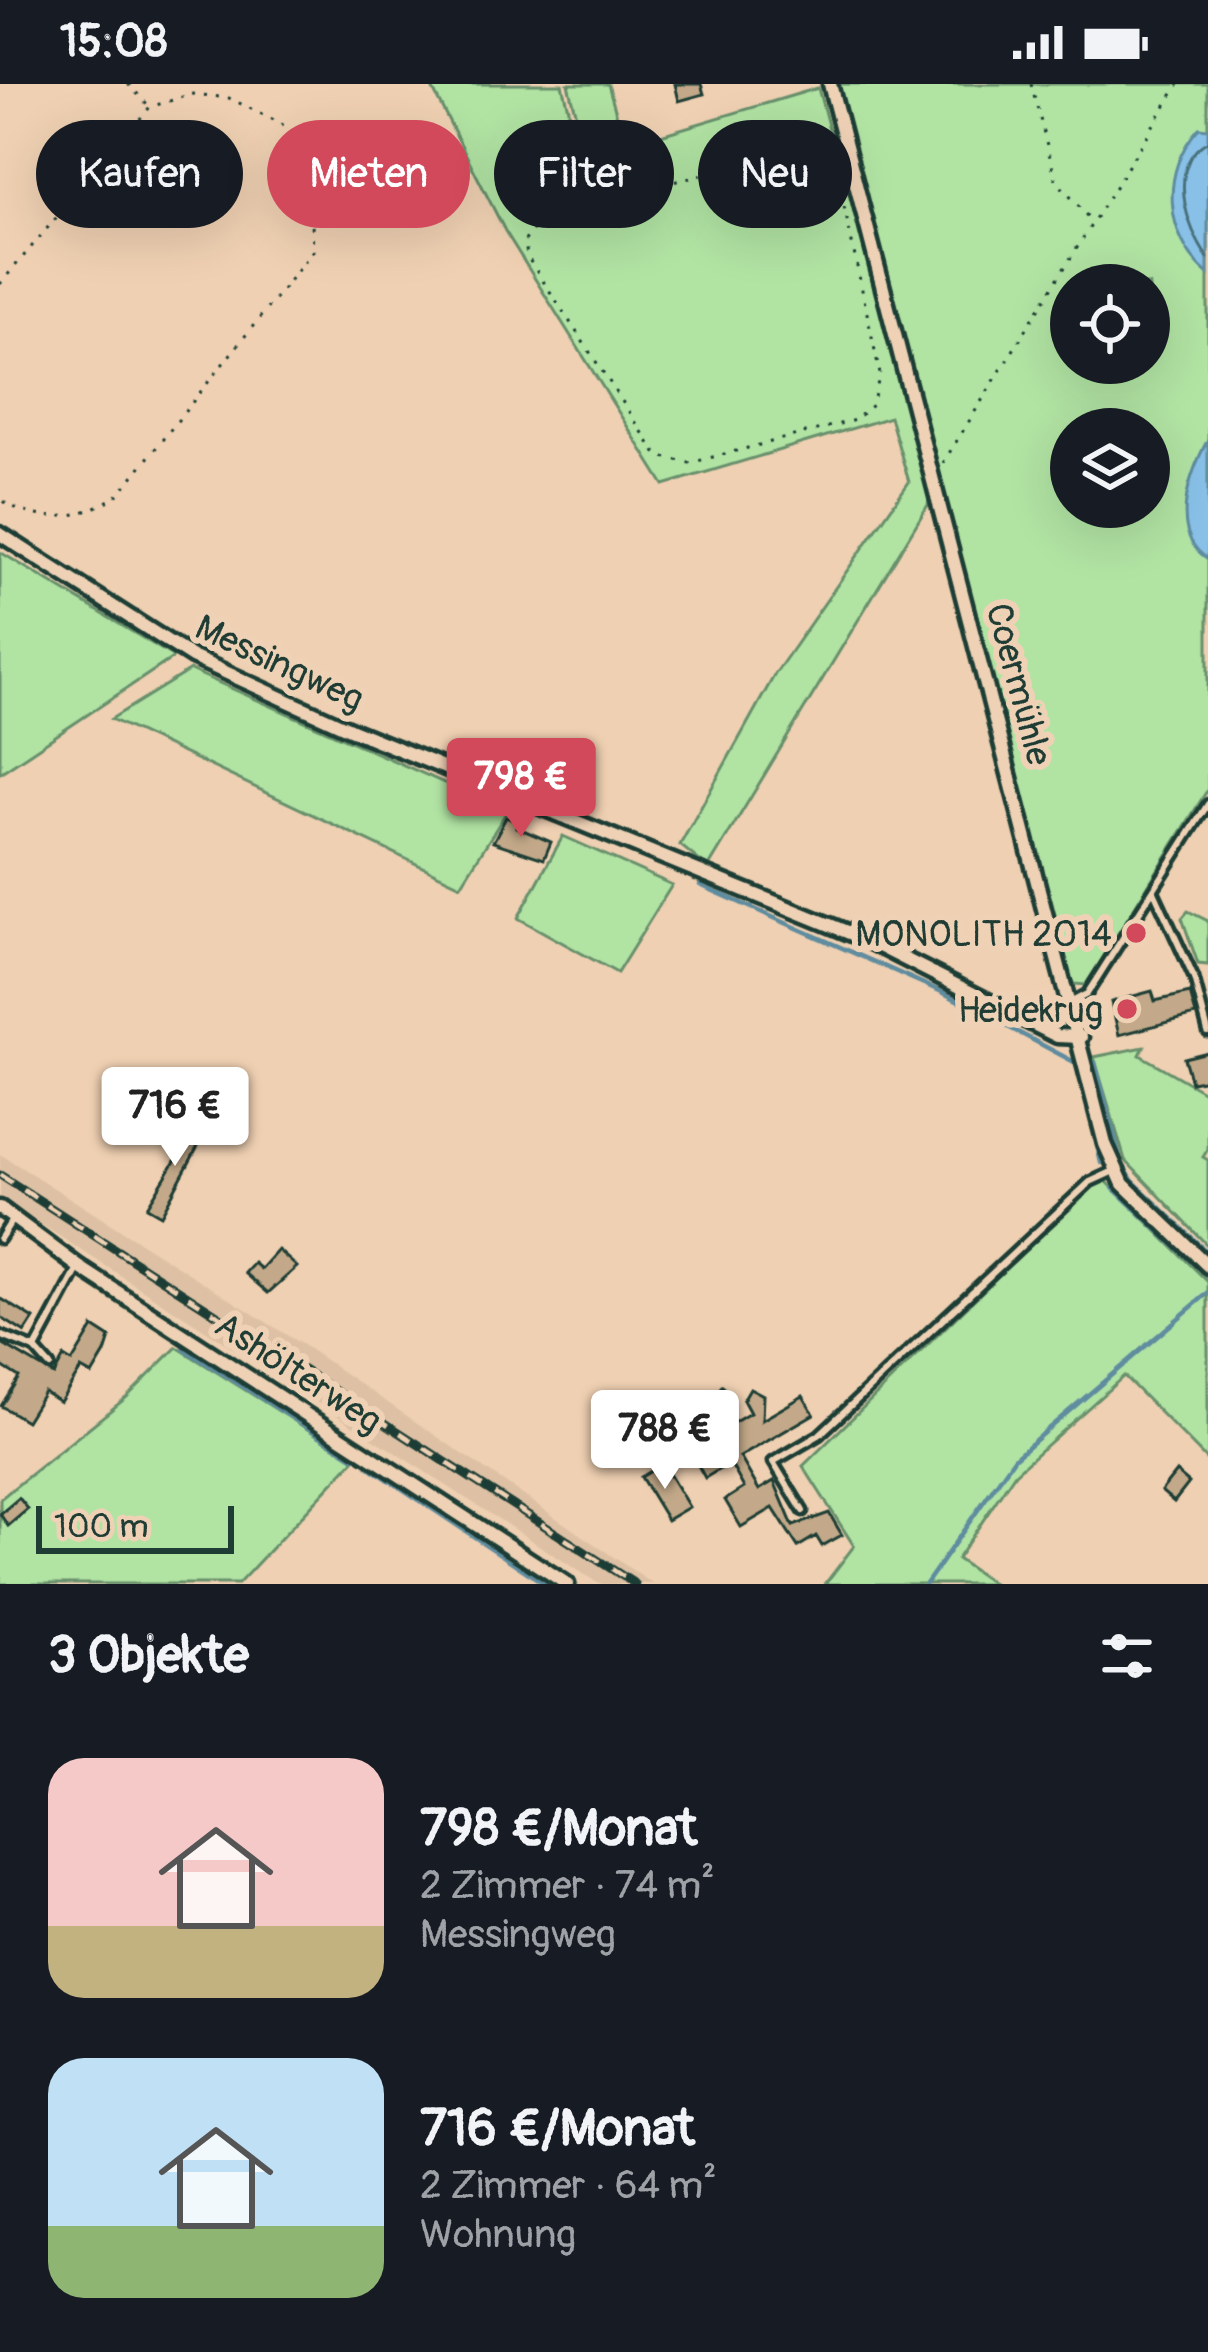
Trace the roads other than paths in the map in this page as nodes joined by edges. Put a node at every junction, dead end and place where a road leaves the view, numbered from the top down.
1 (830, 84) edge
2 (0, 534) edge
3 (1208, 804) edge
4 (1154, 891) junction
5 (1072, 1002) junction
6 (1208, 1032) edge
7 (1081, 1037) junction
8 (1114, 1171) junction
9 (0, 1208) edge
10 (14, 1216) junction
11 (0, 1239) edge
12 (1208, 1266) edge
13 (79, 1267) junction
14 (0, 1335) edge
15 (35, 1349) junction
16 (50, 1366) dead end
17 (803, 1511) dead end
18 (567, 1584) edge

1 - 5 street, Coermühle
2 - 7 street, Messingweg
3 - 4 lane
4 - 5 lane
4 - 6 lane
5 - 7 street, Coermühle
7 - 8 street, Coermühle
8 - 12 street, Coermühle
8 - 17 lane
9 - 10 street, Ashölterweg
10 - 11 lane
10 - 13 street, Ashölterweg
13 - 15 lane
13 - 18 street, Ashölterweg
14 - 15 lane
15 - 16 lane

